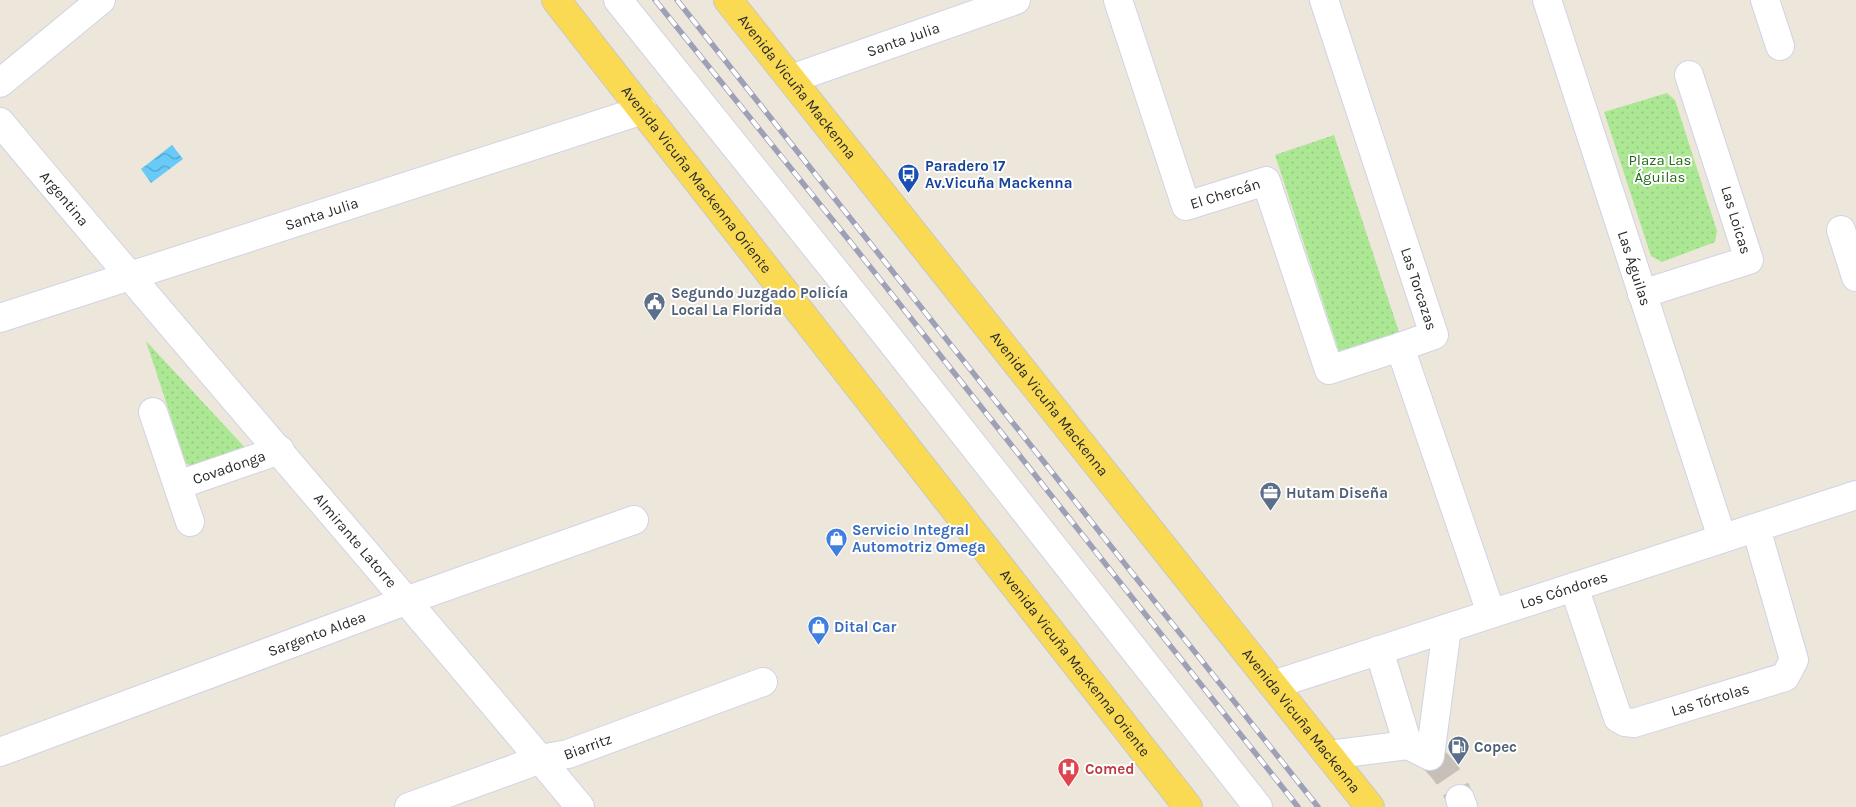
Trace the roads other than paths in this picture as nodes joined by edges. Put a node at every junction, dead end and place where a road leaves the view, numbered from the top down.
1 (101, 0) edge
2 (556, 0) edge
3 (618, 0) edge
4 (728, 0) edge
5 (1016, 0) edge
6 (1118, 0) edge
7 (1324, 0) edge
8 (1547, 0) edge
9 (1765, 0) edge
10 (1780, 46) dead end
11 (1689, 75) dead end
12 (791, 78) junction
13 (0, 83) edge
14 (643, 110) junction
15 (0, 122) edge
16 (1841, 230) dead end
17 (129, 276) junction
18 (1856, 277) edge
19 (1642, 294) junction
20 (0, 318) edge
21 (1400, 346) junction
22 (153, 412) dead end
23 (280, 450) junction
24 (178, 485) junction
25 (1856, 495) edge
26 (634, 520) dead end
27 (190, 522) dead end
28 (1756, 528) junction
29 (1722, 538) junction
30 (1574, 587) junction
31 (408, 600) junction
32 (1491, 613) junction
33 (1447, 628) junction
34 (1379, 650) junction
35 (763, 682) dead end
36 (1273, 685) junction
37 (1408, 745) junction
38 (0, 752) edge
39 (1329, 755) junction
40 (541, 759) junction
41 (409, 807) edge
42 (580, 807) edge
43 (1188, 807) edge
44 (1258, 807) edge
45 (1370, 807) edge

1 - 13 street
2 - 14 main road, Avenida Vicuña Mackenna Oriente
3 - 44 street
4 - 12 main road, Avenida Vicuña Mackenna
5 - 12 street, Santa Julia
6 - 21 street, El Chercán
7 - 21 street, Las Torcazas
8 - 19 street, Las Águilas
9 - 10 street
11 - 19 street, Las Loicas
12 - 36 main road, Avenida Vicuña Mackenna
14 - 17 street, Santa Julia
14 - 43 main road, Avenida Vicuña Mackenna Oriente
15 - 17 street, Argentina
16 - 18 street
17 - 20 street, Santa Julia
17 - 23 street, Almirante Latorre
19 - 29 street, Las Águilas
21 - 32 street
22 - 24 street, Covadonga
23 - 24 street, Covadonga
23 - 31 street, Almirante Latorre
24 - 27 street, Covadonga
25 - 28 street, Los Cóndores
26 - 31 street, Sargento Aldea
28 - 29 street, Los Cóndores
28 - 30 street, Las Tórtolas
29 - 30 street, Los Cóndores
30 - 32 street, Los Cóndores
31 - 38 street, Sargento Aldea
31 - 40 street, Almirante Latorre
32 - 33 street, Los Cóndores
33 - 34 street, Los Cóndores
33 - 37 street
34 - 36 street, Los Cóndores
34 - 37 street
35 - 40 street, Biarritz
36 - 39 main road, Avenida Vicuña Mackenna
37 - 39 street
39 - 45 main road, Avenida Vicuña Mackenna
40 - 41 street, Biarritz
40 - 42 street, Almirante Latorre

